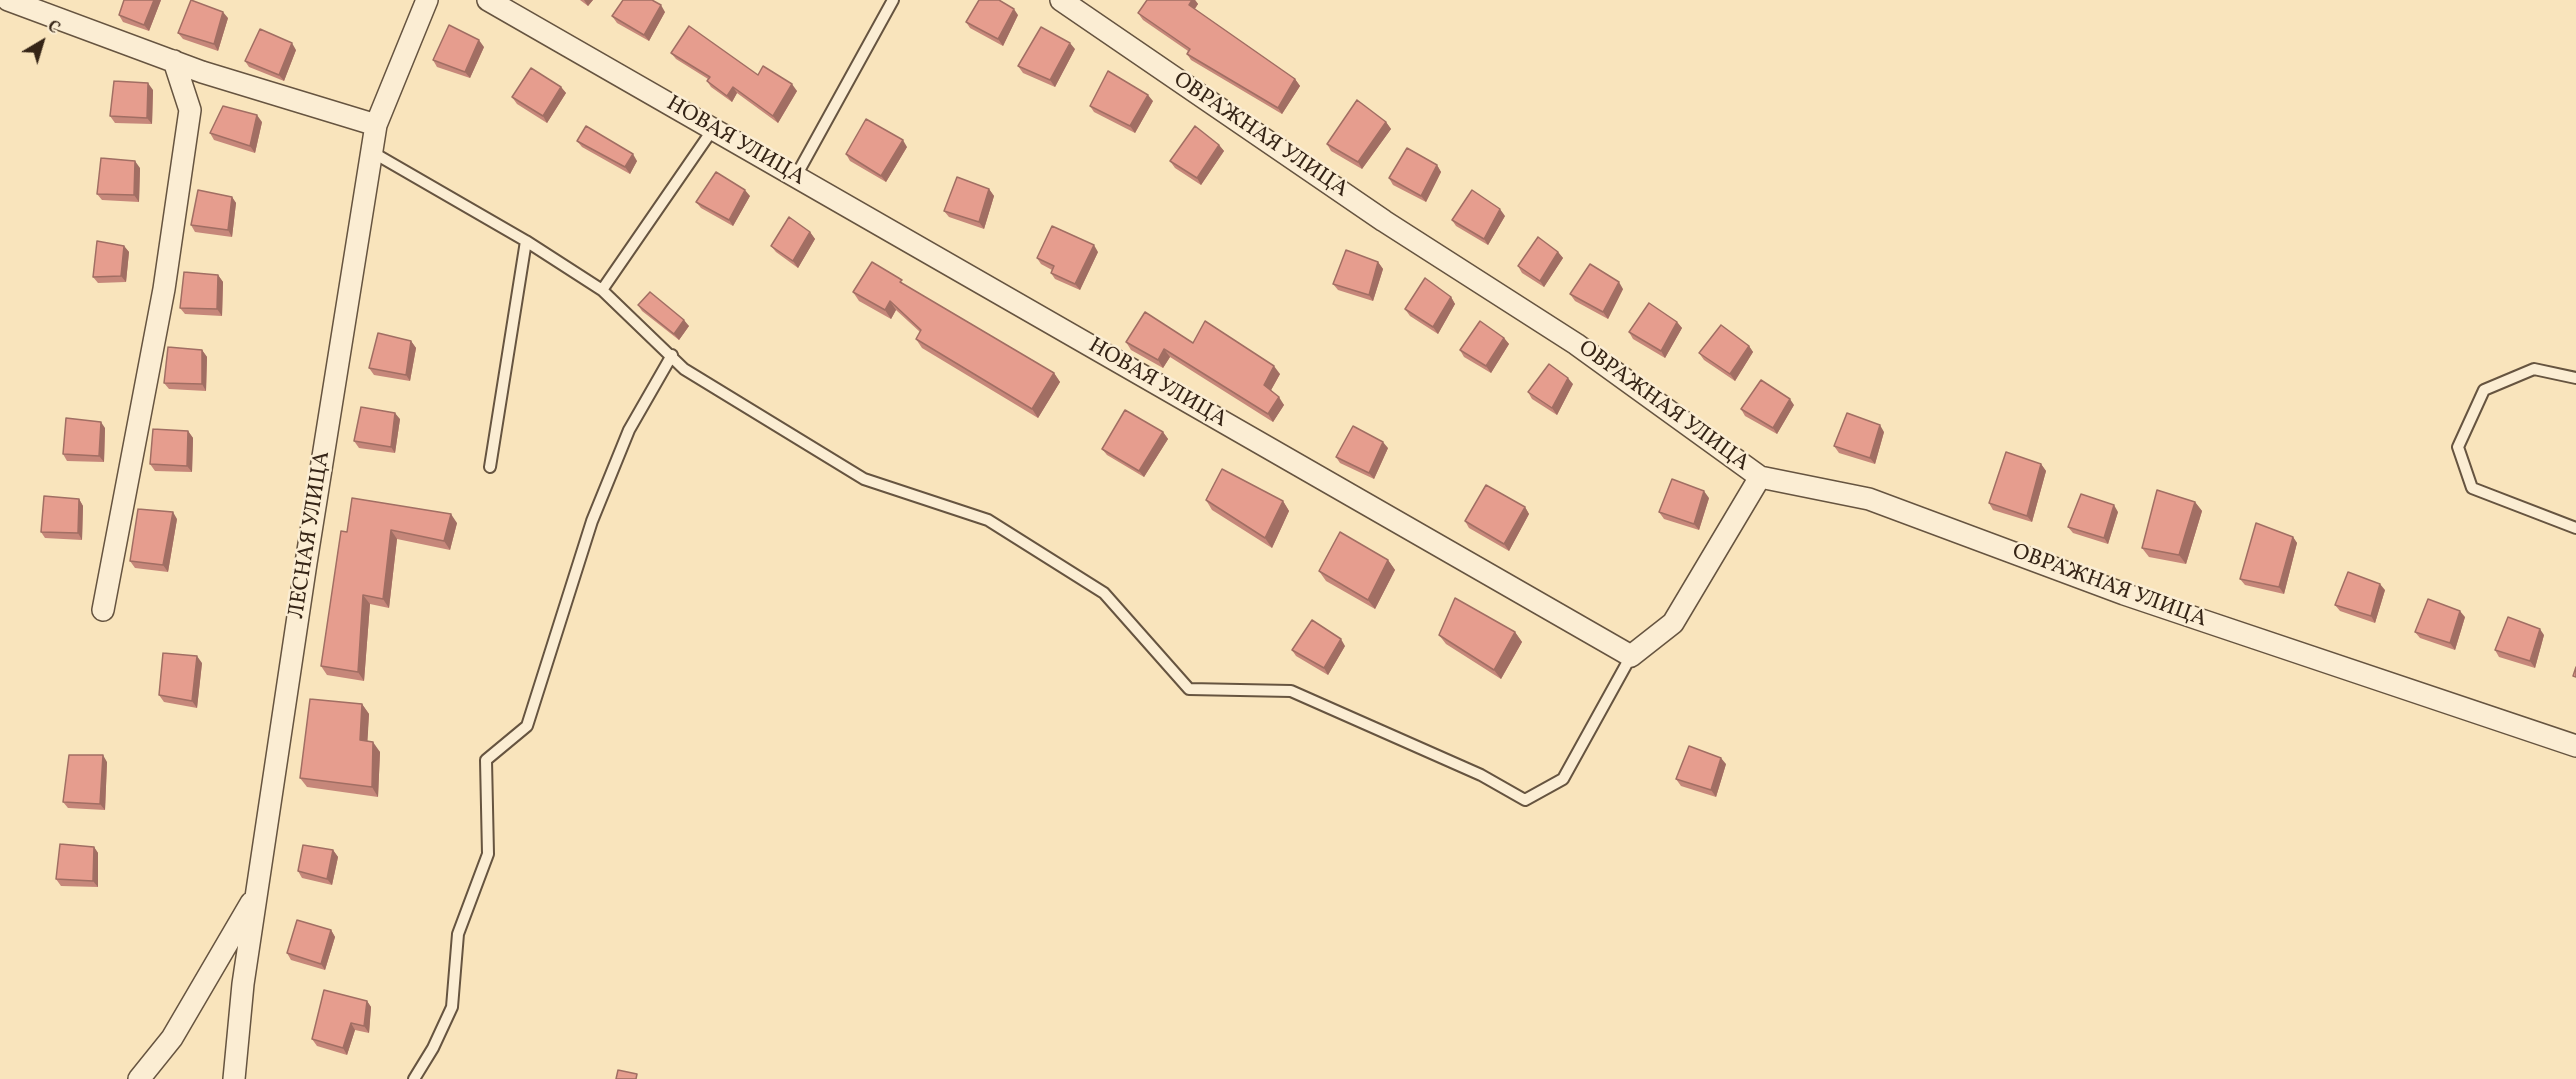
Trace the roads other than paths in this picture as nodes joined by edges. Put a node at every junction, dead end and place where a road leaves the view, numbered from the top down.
1 (8, 0) edge
2 (427, 0) edge
3 (488, 0) edge
4 (893, 0) edge
5 (1061, 0) edge
6 (174, 61) junction
7 (376, 125) junction
8 (713, 129) junction
9 (372, 152) junction
10 (796, 176) junction
11 (526, 241) junction
12 (602, 290) junction
13 (672, 355) junction
14 (2576, 378) edge
15 (490, 467) dead end
16 (1760, 477) junction
17 (2576, 528) edge
18 (103, 610) dead end
19 (1631, 656) junction
20 (2576, 746) edge
21 (257, 893) junction
22 (139, 1079) edge
23 (234, 1079) edge
24 (414, 1079) edge

1 - 6 street
2 - 7 street, ЛЕСНАЯ УЛИЦА
3 - 8 street, НОВАЯ УЛИЦА
4 - 10 lane
5 - 16 street, ОВРАЖНАЯ УЛИЦА
6 - 7 street
6 - 18 street
7 - 9 street, ЛЕСНАЯ УЛИЦА
8 - 10 street, НОВАЯ УЛИЦА
8 - 12 lane
9 - 11 lane
9 - 21 street, ЛЕСНАЯ УЛИЦА
10 - 19 street, НОВАЯ УЛИЦА
11 - 12 lane
11 - 15 lane
12 - 13 lane
13 - 19 lane
13 - 24 lane
14 - 17 lane
16 - 19 street
16 - 20 street, ОВРАЖНАЯ УЛИЦА
21 - 22 street
21 - 23 street, ЛЕСНАЯ УЛИЦА

